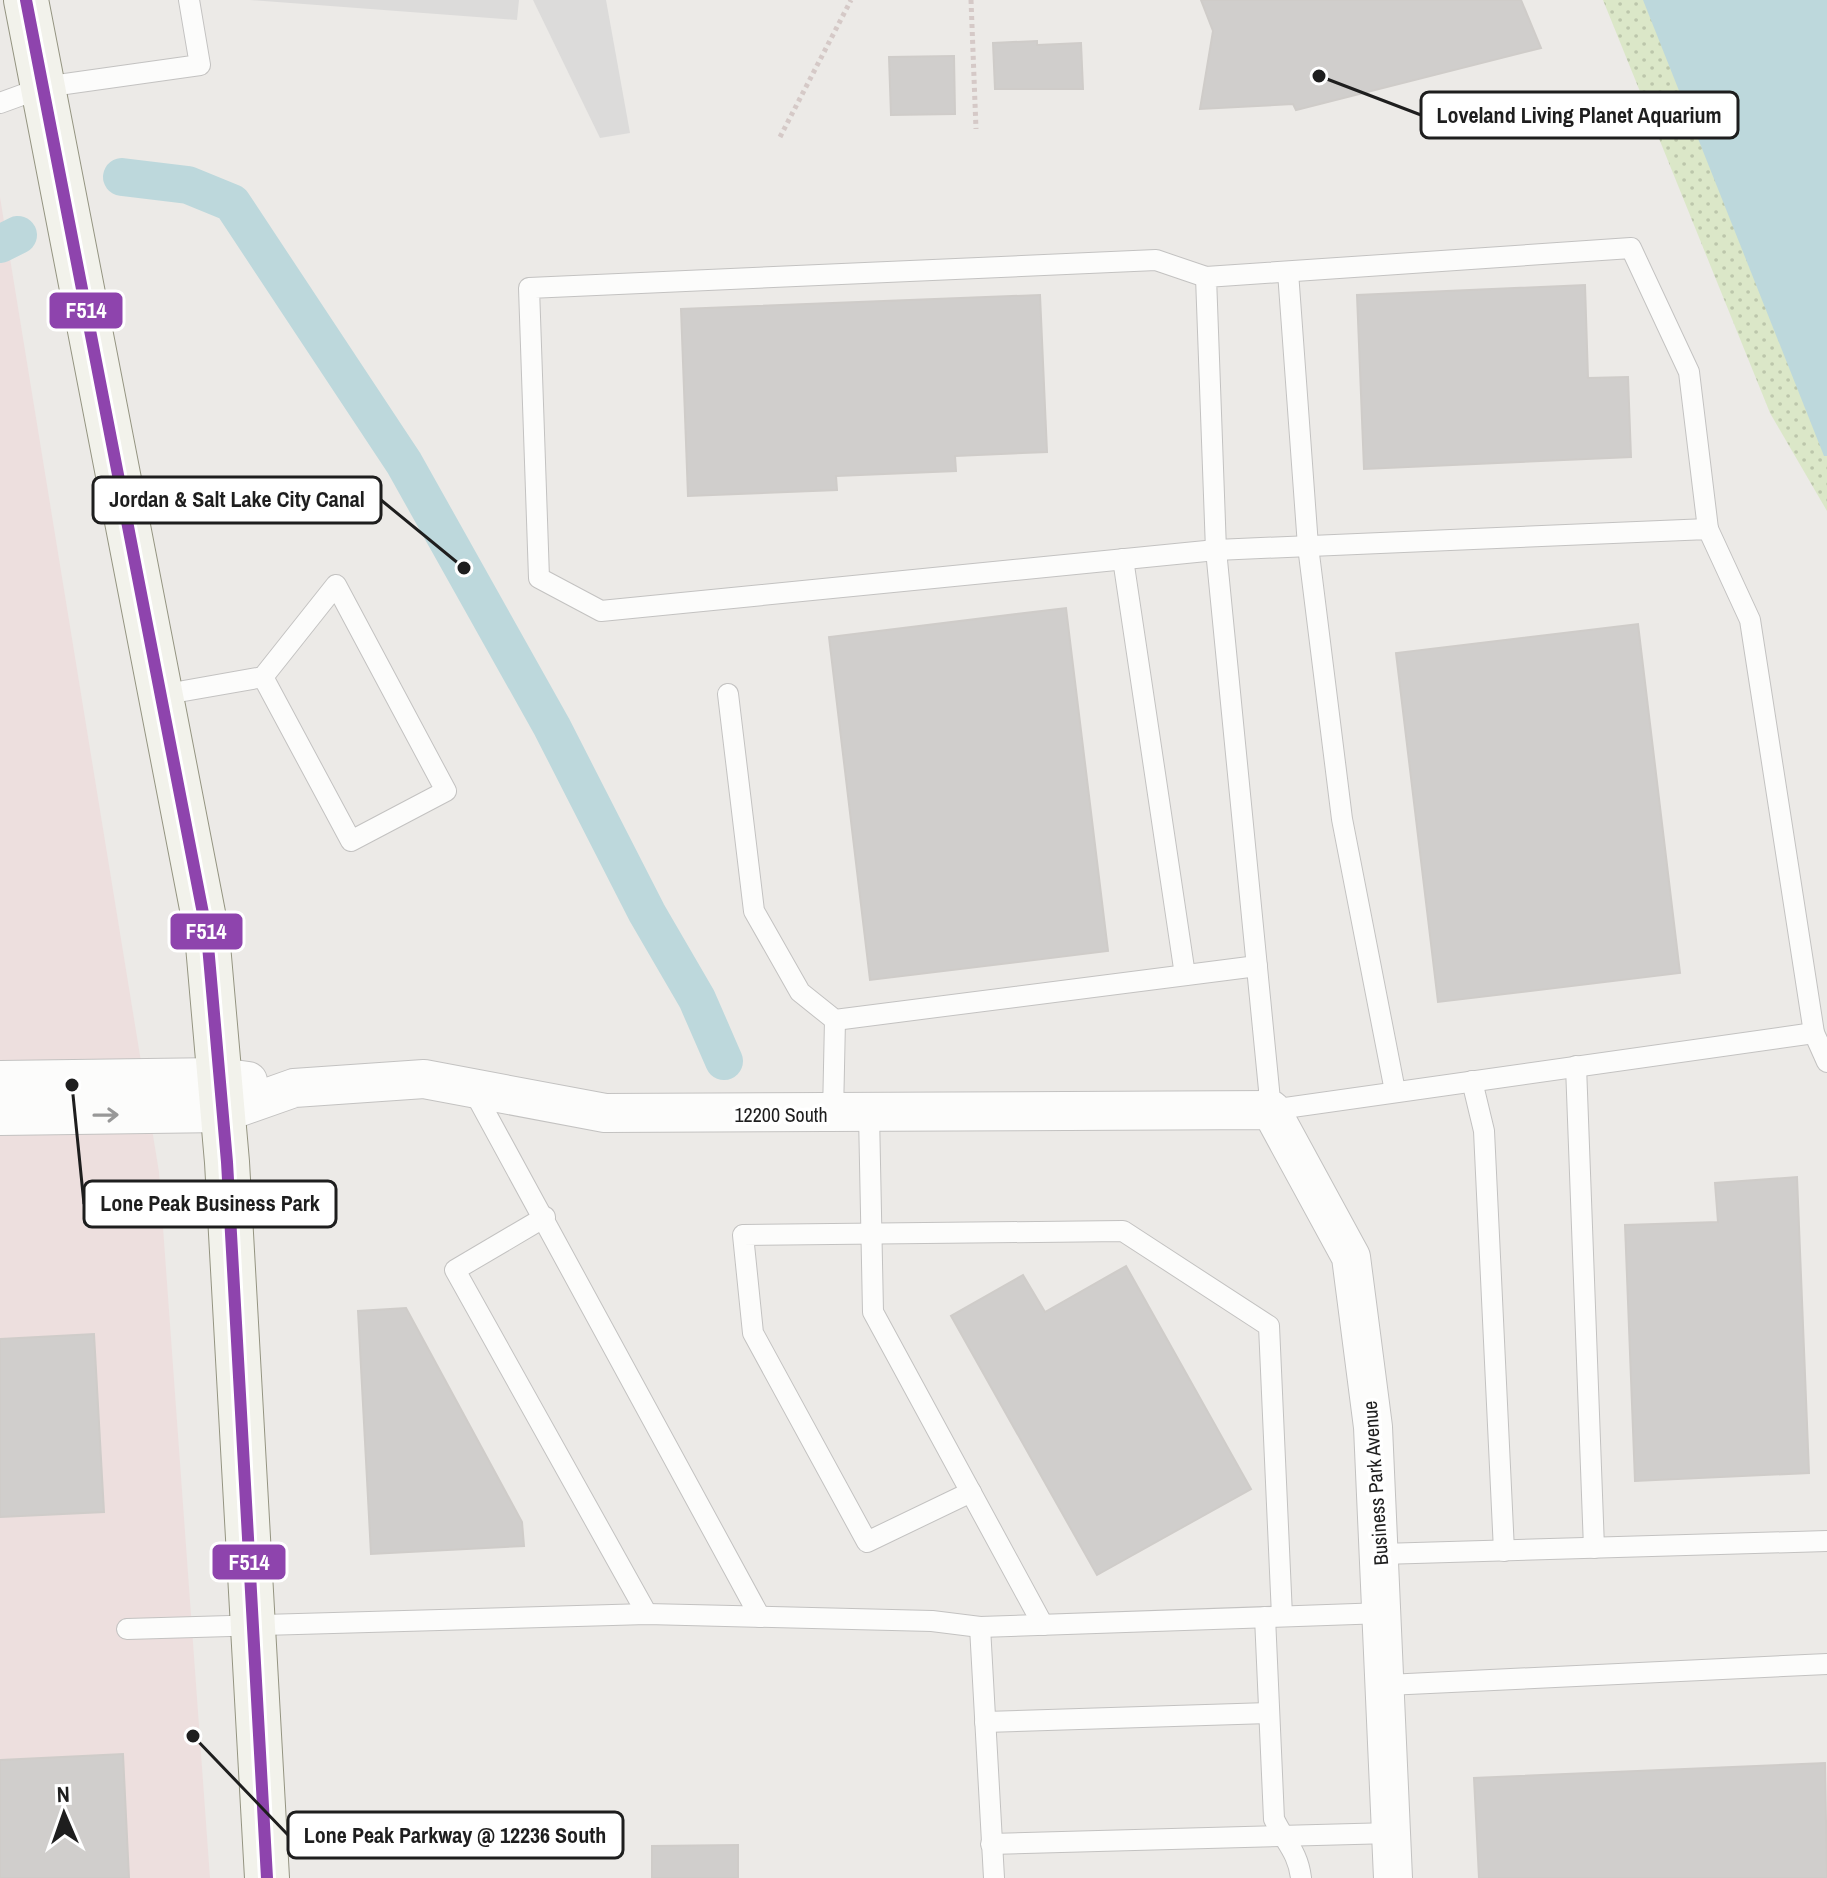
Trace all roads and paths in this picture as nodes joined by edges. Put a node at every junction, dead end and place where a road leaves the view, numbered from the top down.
1 (26, 0) edge
2 (189, 0) edge
3 (851, 0) edge
4 (971, 0) edge
5 (44, 87) junction
6 (0, 103) edge
7 (976, 129) dead end
8 (780, 137) dead end
9 (1288, 272) junction
10 (1206, 277) junction
11 (1708, 529) junction
12 (1308, 546) junction
13 (1216, 550) junction
14 (1123, 559) junction
15 (263, 677) junction
16 (728, 694) dead end
17 (161, 695) junction
18 (1257, 966) junction
19 (1185, 975) junction
20 (835, 1020) junction
21 (1814, 1033) junction
22 (1827, 1062) edge
23 (1576, 1066) junction
24 (0, 1080) edge
25 (1472, 1081) junction
26 (472, 1088) junction
27 (1395, 1091) junction
28 (222, 1095) junction
29 (1271, 1110) junction
30 (851, 1114) junction
31 (0, 1116) edge
32 (545, 1217) junction
33 (872, 1236) junction
34 (971, 1492) junction
35 (1827, 1541) edge
36 (1594, 1548) junction
37 (1504, 1551) junction
38 (1381, 1554) junction
39 (1384, 1613) junction
40 (647, 1614) junction
41 (1274, 1616) junction
42 (760, 1617) junction
43 (251, 1624) junction
44 (1043, 1625) junction
45 (980, 1627) junction
46 (127, 1629) dead end
47 (1827, 1664) edge
48 (1387, 1685) junction
49 (1269, 1713) junction
50 (985, 1722) junction
51 (1392, 1833) junction
52 (1283, 1838) junction
53 (991, 1844) junction
54 (267, 1878) edge
55 (994, 1878) edge
56 (1301, 1878) edge
57 (1393, 1878) edge

1 - 5 main road
2 - 5 lane
3 - 8 path
4 - 7 path
5 - 6 lane
5 - 17 main road
9 - 10 lane
9 - 11 lane
9 - 12 lane
10 - 13 lane
10 - 14 lane
11 - 12 lane
11 - 21 lane
12 - 13 lane
12 - 27 lane
13 - 14 lane
13 - 18 lane
14 - 19 lane
15 - 15 lane
15 - 17 lane
16 - 20 lane
17 - 28 main road
18 - 19 lane
18 - 29 lane
19 - 20 lane
20 - 30 lane
21 - 22 lane
21 - 23 lane
23 - 25 lane
23 - 36 lane
24 - 28 street
25 - 27 lane
25 - 37 lane
26 - 28 street, 12200 South
26 - 30 street, 12200 South
26 - 32 lane
27 - 29 lane
31 -> 28 street
28 - 43 main road
29 - 30 street, 12200 South
29 - 38 street, Business Park Avenue
30 - 33 lane
32 - 40 lane
32 - 42 lane
33 - 34 lane
33 - 34 lane
33 - 41 lane
34 - 44 lane
35 - 36 lane
36 - 37 lane
37 - 38 lane
38 - 39 street, Business Park Avenue
39 - 41 lane
39 - 48 street, Business Park Avenue
40 - 42 lane
40 - 43 lane
41 - 44 lane
41 - 49 lane
42 - 45 lane
43 - 46 lane
43 - 54 main road
44 - 45 lane
45 - 50 lane
47 - 48 lane
48 - 51 street, Business Park Avenue
49 - 50 lane
49 - 52 lane
50 - 53 lane
51 - 52 lane
51 - 57 street, Business Park Avenue
52 - 53 lane
52 - 56 lane
53 - 55 lane

